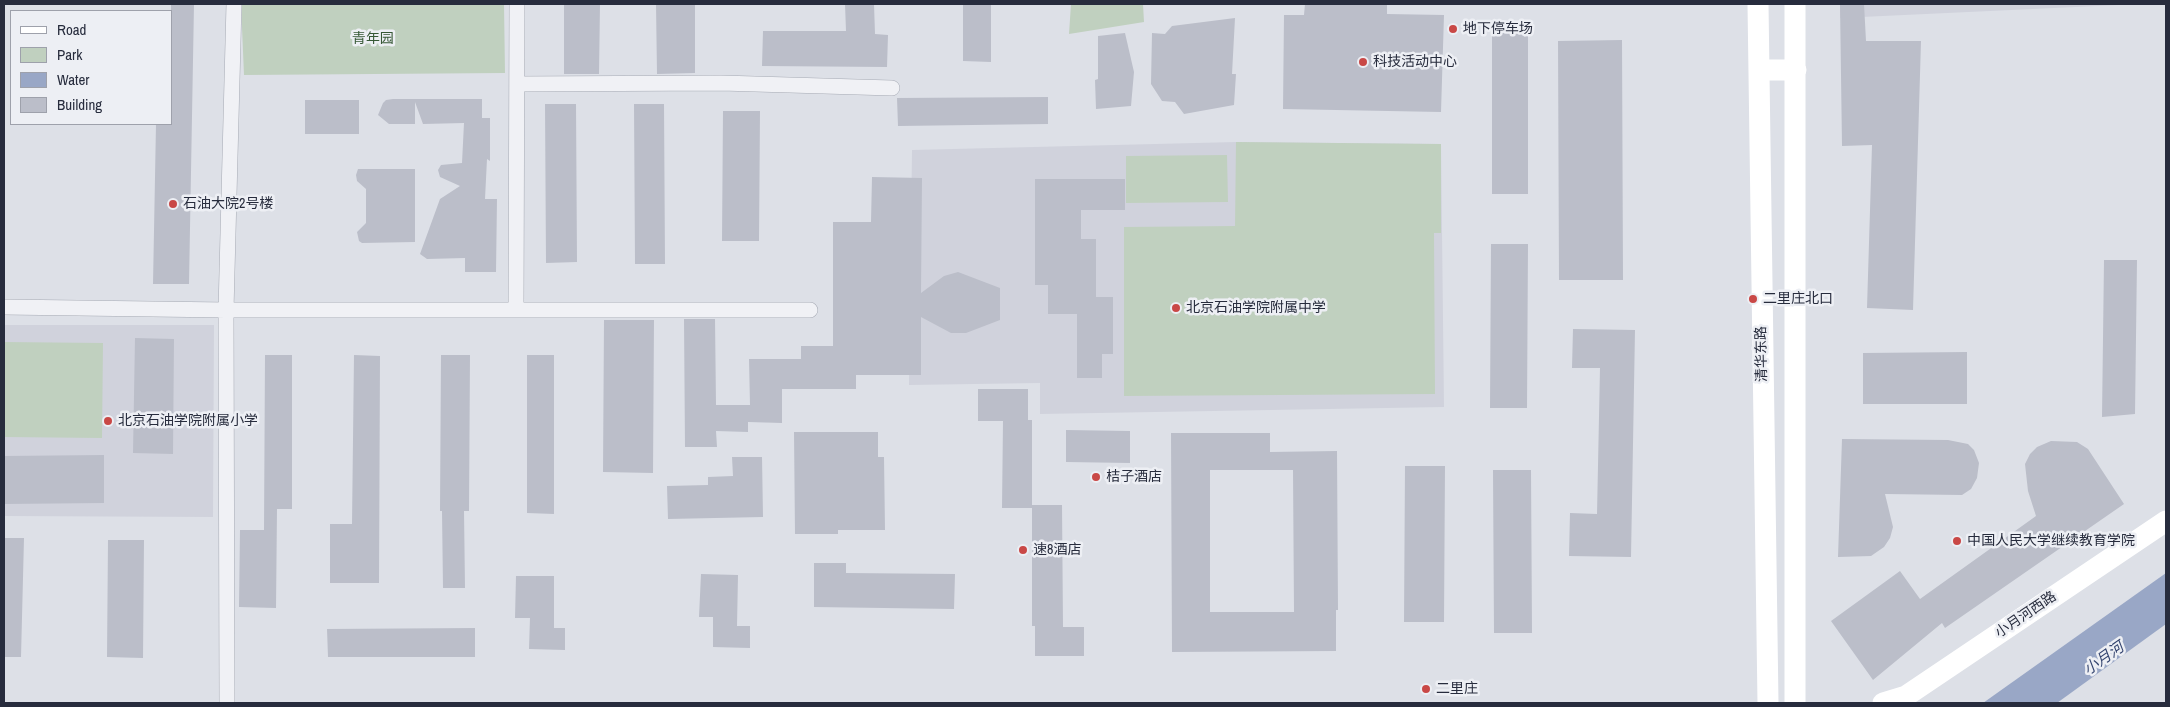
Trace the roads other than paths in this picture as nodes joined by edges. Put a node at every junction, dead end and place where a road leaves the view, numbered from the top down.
1 (234, 4) edge
2 (517, 4) edge
3 (1758, 4) edge
4 (1795, 4) edge
5 (1758, 70) junction
6 (1796, 70) junction
7 (517, 84) junction
8 (892, 88) dead end
9 (4, 307) edge
10 (516, 309) junction
11 (226, 310) junction
12 (810, 310) dead end
13 (2166, 521) edge
14 (227, 703) edge
15 (1768, 703) edge
16 (1795, 703) edge
17 (1883, 703) edge

1 - 11 street
2 - 7 street
3 - 5 main road, 清华东路
4 - 6 main road
5 - 6 main road
5 - 15 main road, 清华东路
6 - 16 main road
7 - 8 street
7 - 10 street
9 - 11 street
10 - 11 street
10 - 12 street
11 - 14 street
13 - 17 main road, 小月河西路

